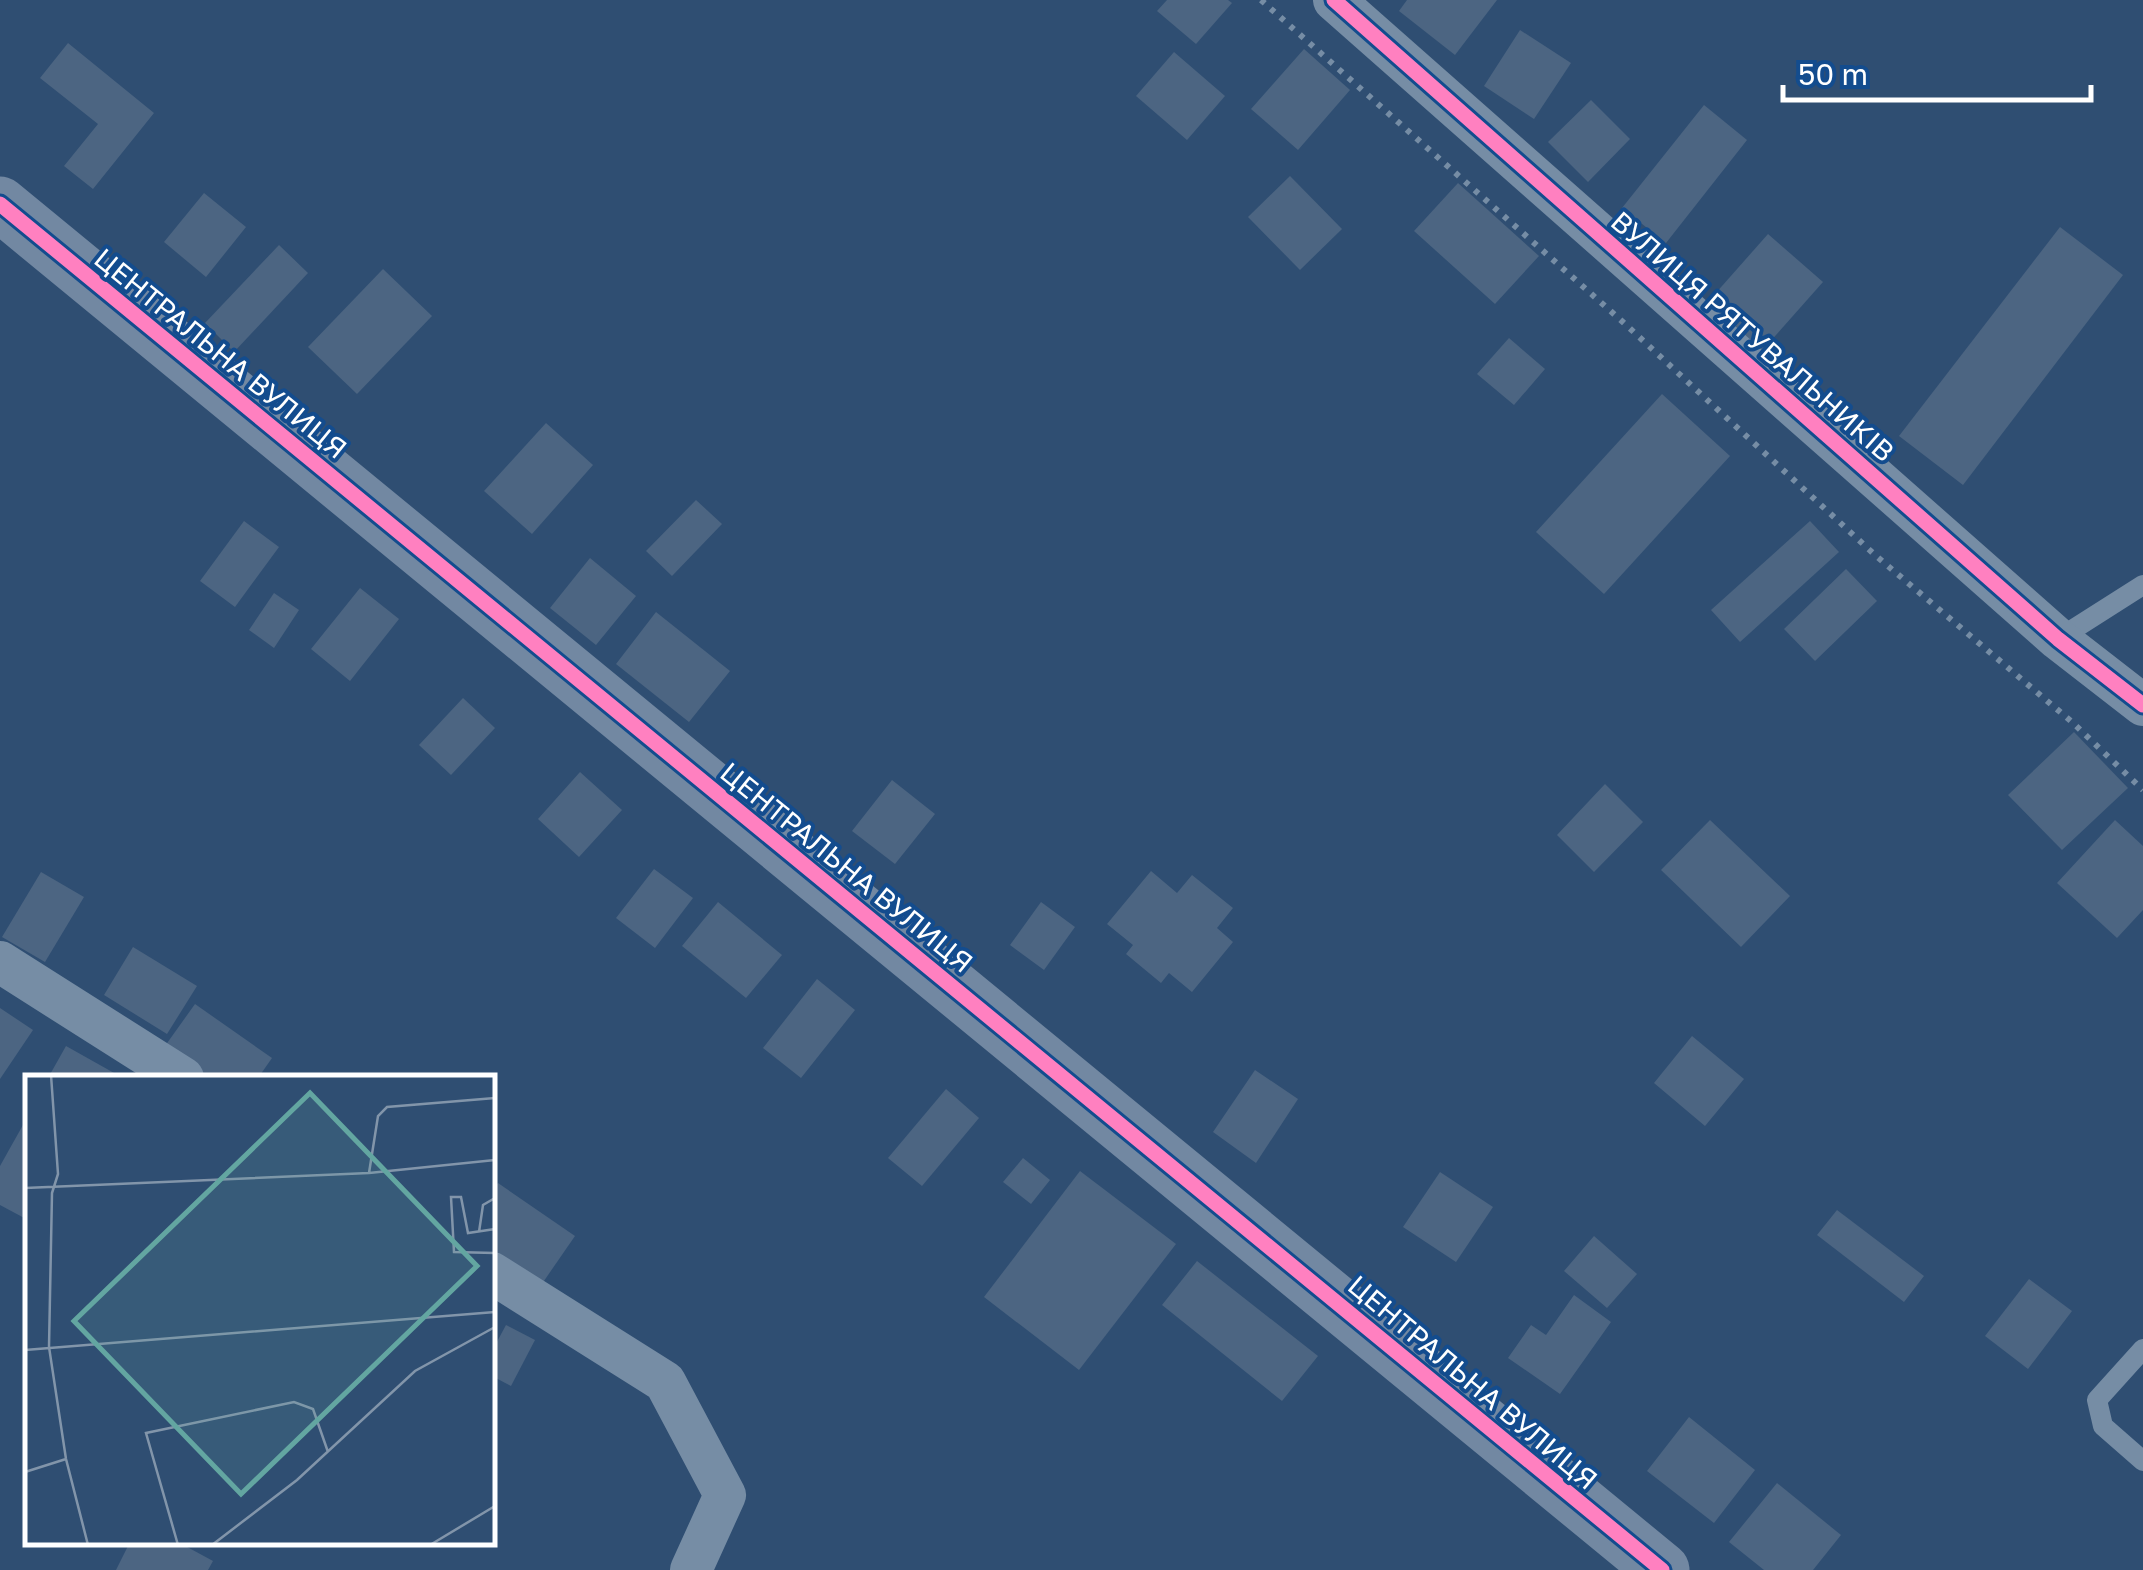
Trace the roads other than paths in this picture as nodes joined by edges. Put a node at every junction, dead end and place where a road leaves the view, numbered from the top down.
1 (1334, 0) edge
2 (0, 204) edge
3 (2143, 586) edge
4 (2058, 639) junction
5 (2143, 705) edge
6 (0, 962) edge
7 (178, 1075) edge
8 (495, 1275) edge
9 (2143, 1349) edge
10 (2143, 1461) edge
11 (691, 1570) edge
12 (1662, 1570) edge

1 - 4 street, ВУЛИЦЯ РЯТУВАЛЬНИКІВ
2 - 12 street, ЦЕНТРАЛЬНА ВУЛИЦЯ
3 - 4 lane
4 - 5 street, ВУЛИЦЯ РЯТУВАЛЬНИКІВ
6 - 7 street
8 - 11 street
9 - 10 lane

